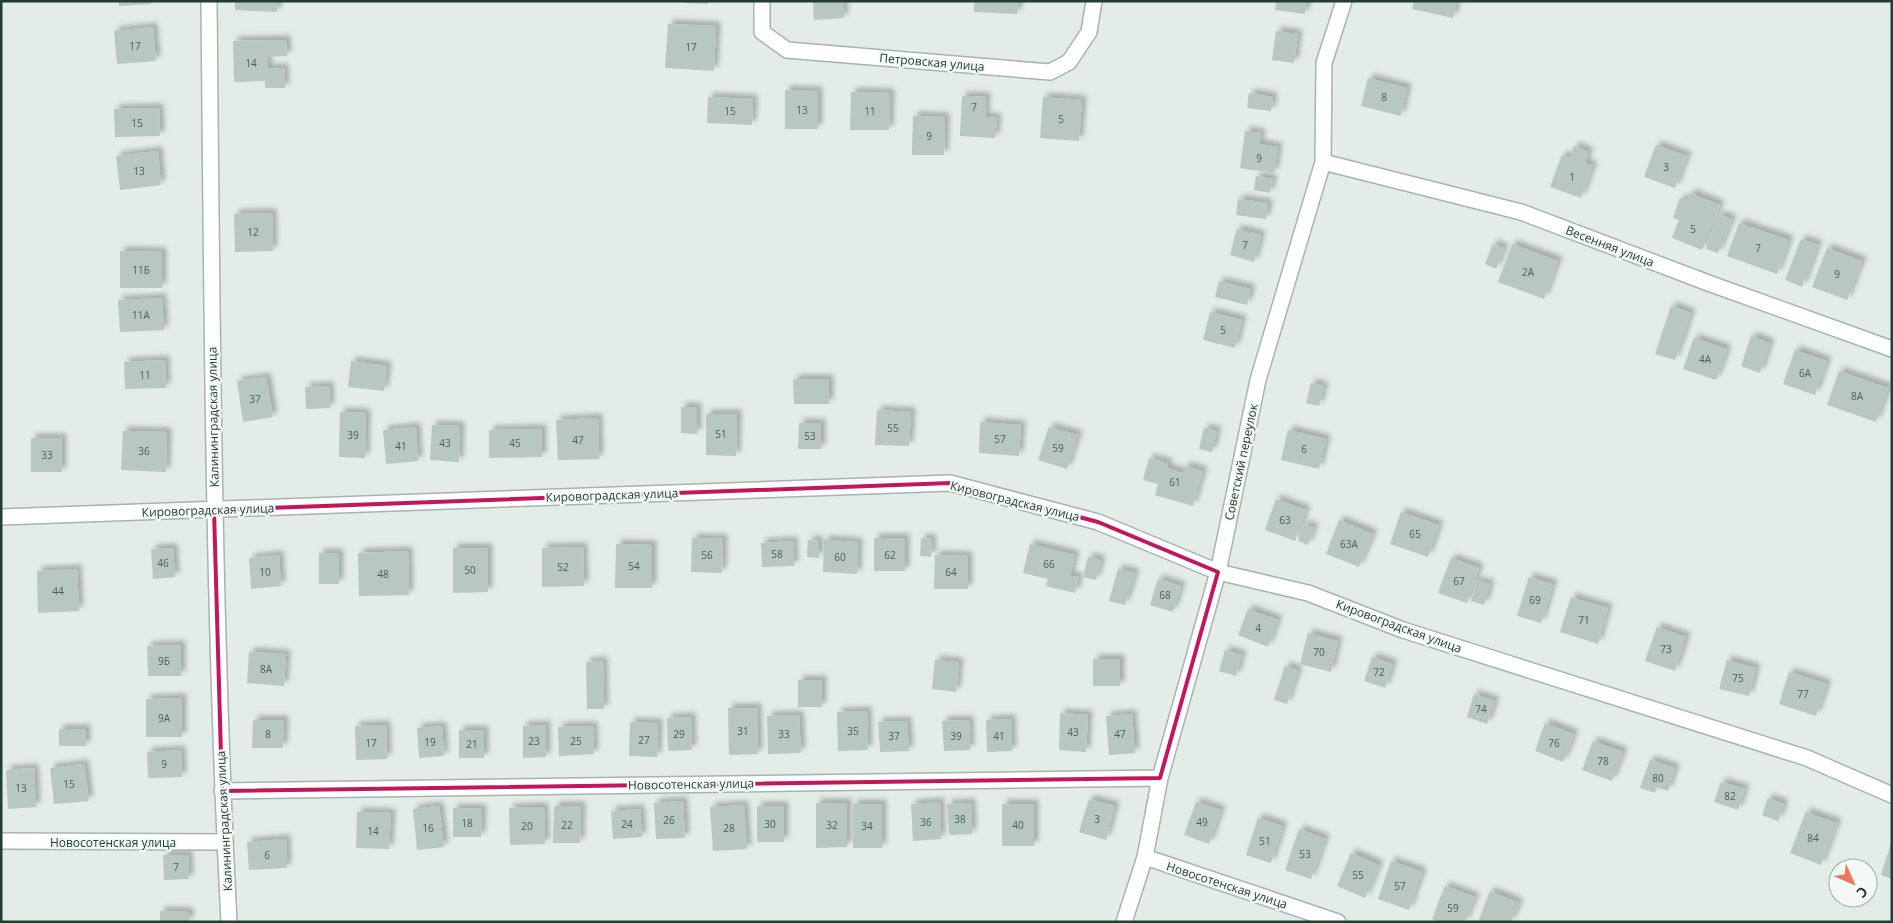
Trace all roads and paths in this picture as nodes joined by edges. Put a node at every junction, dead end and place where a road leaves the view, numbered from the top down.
1 (209, 1) edge
2 (762, 1) edge
3 (1094, 1) edge
4 (1344, 1) edge
5 (1324, 162) junction
6 (1892, 349) edge
7 (214, 510) junction
8 (1, 517) edge
9 (1218, 572) junction
10 (1160, 778) junction
11 (222, 792) junction
12 (1892, 795) edge
13 (1, 841) edge
14 (225, 842) junction
15 (1145, 857) junction
16 (229, 922) edge
17 (1124, 922) edge
18 (1338, 922) edge

1 - 7 street, Калининградская улица
2 - 3 street, Петровская улица
4 - 5 street, Советский переулок
5 - 6 street, Весенняя улица
5 - 9 street, Советский переулок
7 - 8 street, Кировоградская улица
7 - 9 street, Кировоградская улица
7 - 11 street, Калининградская улица
9 - 10 street, Советский переулок
9 - 12 street, Кировоградская улица
10 - 11 street, Новосотенская улица
10 - 15 street, Советский переулок
11 - 14 street, Калининградская улица
13 - 14 street, Новосотенская улица
14 - 16 street, Калининградская улица
15 - 17 street, Советский переулок
15 - 18 street, Новосотенская улица

